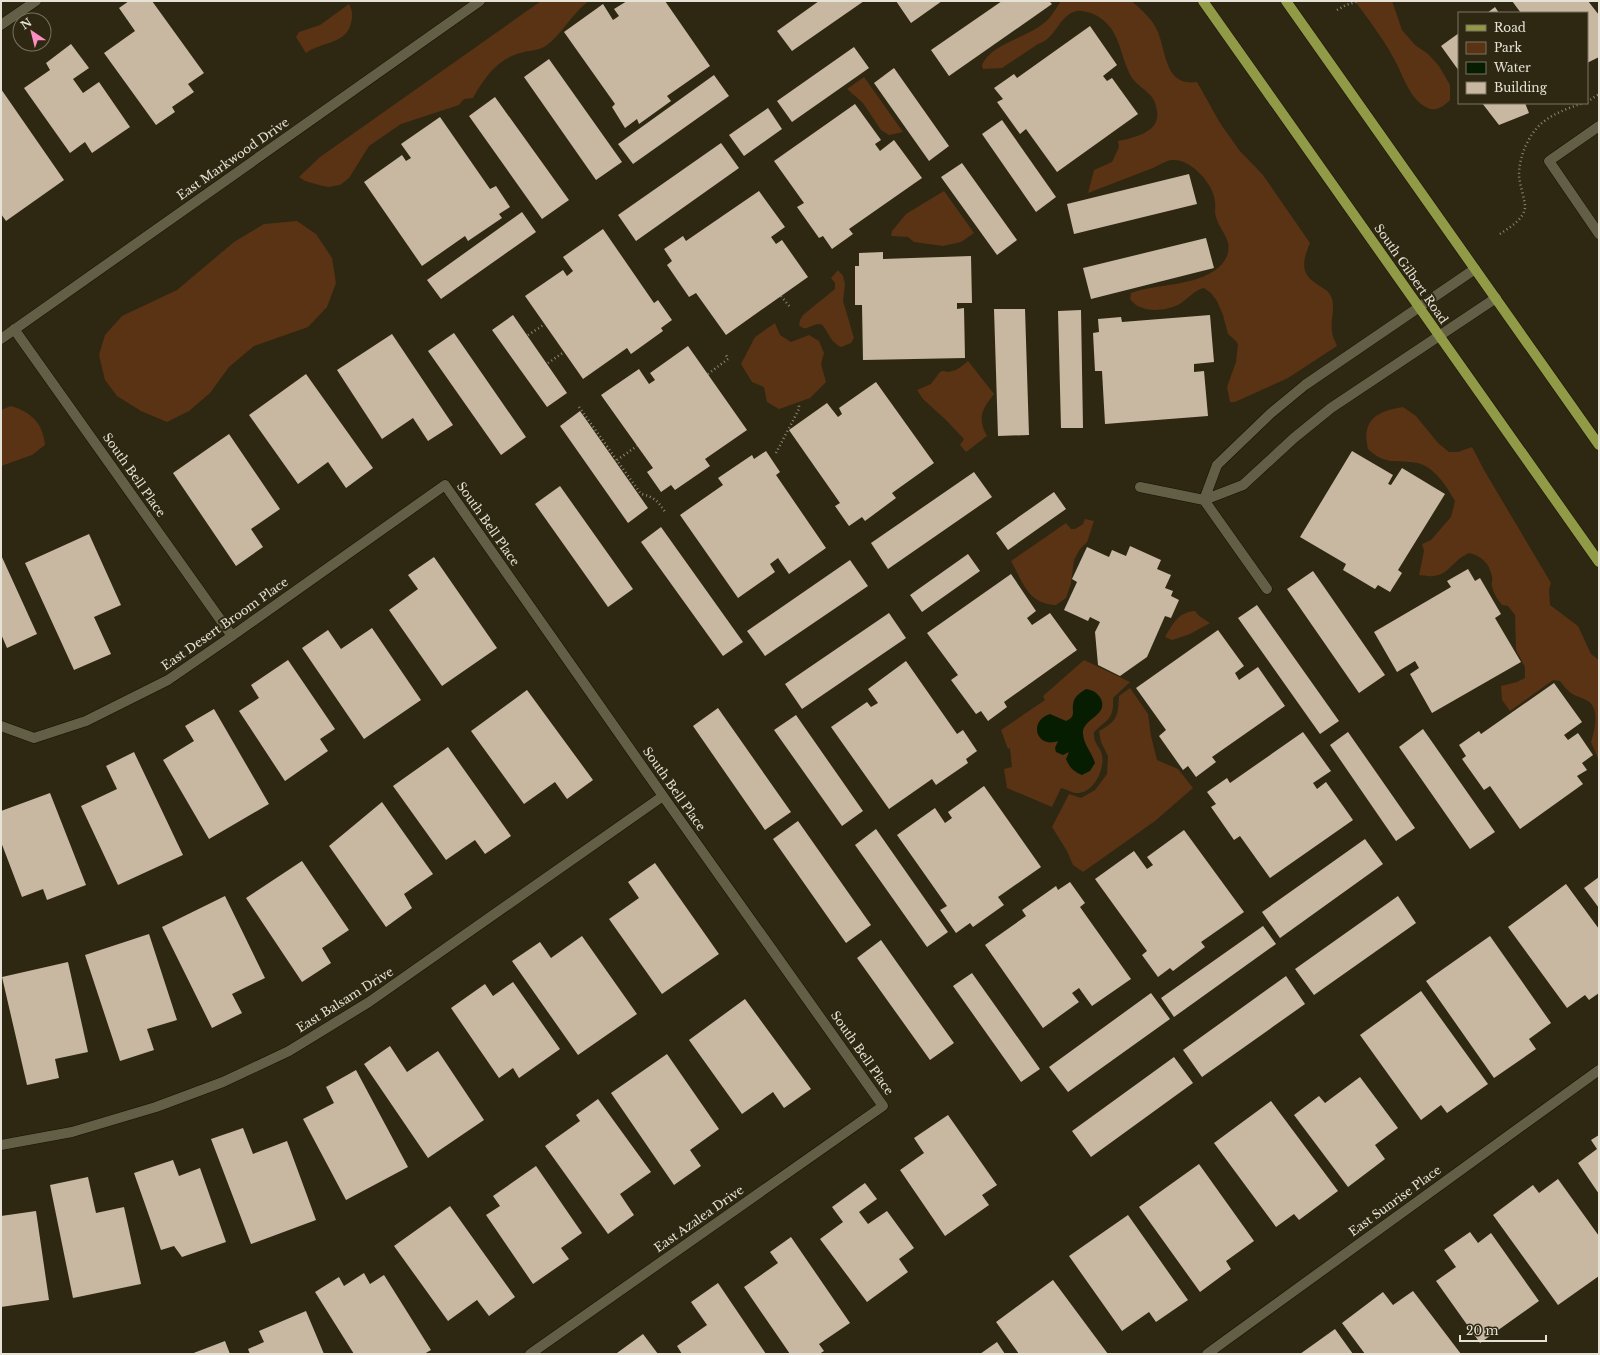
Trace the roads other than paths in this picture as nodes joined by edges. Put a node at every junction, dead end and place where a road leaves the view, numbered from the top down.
1 (36, 1) edge
2 (480, 1) edge
3 (1203, 1) edge
4 (1286, 1) edge
5 (1, 25) edge
6 (1599, 126) edge
7 (1599, 234) edge
8 (1475, 269) junction
9 (1496, 298) junction
10 (1419, 307) junction
11 (14, 329) junction
12 (1438, 335) junction
13 (1, 339) edge
14 (1599, 445) edge
15 (445, 485) joint
16 (1140, 487) dead end
17 (1204, 500) junction
18 (1599, 562) edge
19 (1268, 589) dead end
20 (232, 636) junction
21 (1, 726) edge
22 (663, 796) junction
23 (1599, 1070) edge
24 (883, 1106) joint
25 (1, 1145) edge
26 (530, 1354) edge
27 (1207, 1354) edge

1 - 5 street
2 - 11 street, East Markwood Drive
3 - 10 main road, South Gilbert Road
4 - 8 main road
6 - 7 street
8 - 9 main road
8 - 10 street
9 - 12 street
9 - 14 main road
10 - 12 main road, South Gilbert Road
10 - 17 street
11 - 13 street, East Markwood Drive
11 - 20 street, South Bell Place
12 - 17 street
12 - 18 main road, South Gilbert Road
15 - 20 street, East Desert Broom Place
15 - 22 street, South Bell Place
16 - 17 street
17 - 19 street
20 - 21 street, East Desert Broom Place
22 - 24 street, South Bell Place
22 - 25 street, East Balsam Drive
23 - 27 street, East Sunrise Place
24 - 26 street, East Azalea Drive

